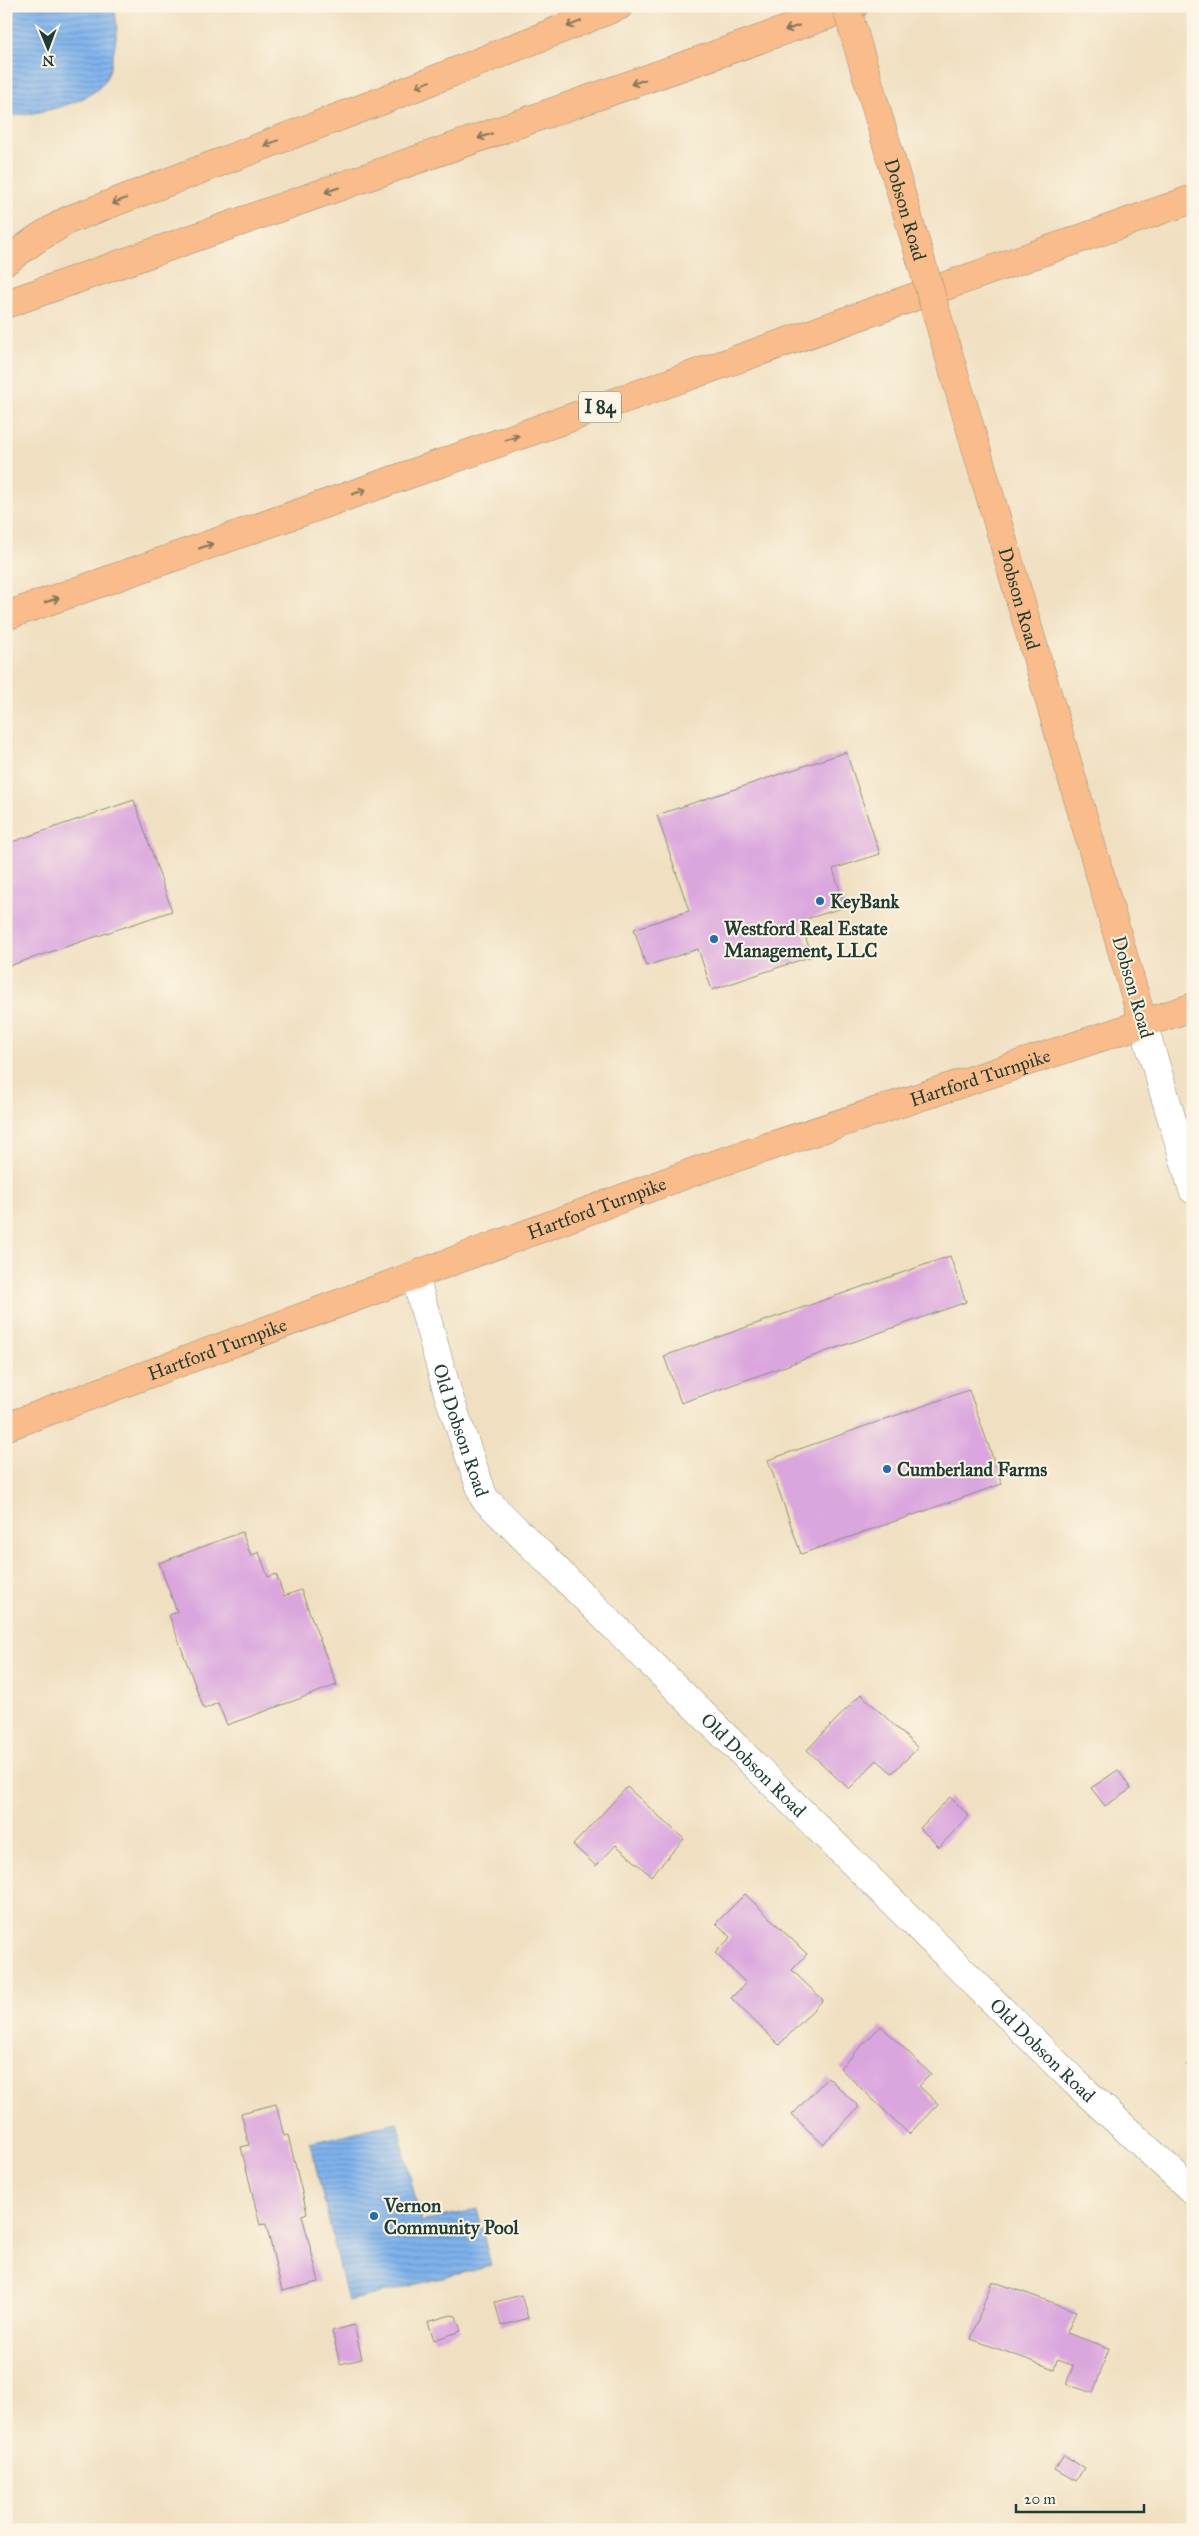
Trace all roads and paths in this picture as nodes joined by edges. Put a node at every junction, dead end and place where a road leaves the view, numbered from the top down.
1 (619, 6) edge
2 (846, 6) edge
3 (854, 6) edge
4 (1193, 198) edge
5 (6, 261) edge
6 (6, 304) edge
7 (6, 616) edge
8 (1193, 1007) edge
9 (1143, 1023) junction
10 (1193, 1190) edge
11 (415, 1276) junction
12 (6, 1426) edge
13 (1193, 2191) edge

1 -> 5 main road
2 - 9 main road, Dobson Road, bridge
3 -> 6 main road
7 -> 4 main road, I 84
8 - 9 main road, Hartford Turnpike
9 - 10 street, Dobson Road
9 - 11 main road, Hartford Turnpike
11 - 12 main road, Hartford Turnpike
11 - 13 street, Old Dobson Road

